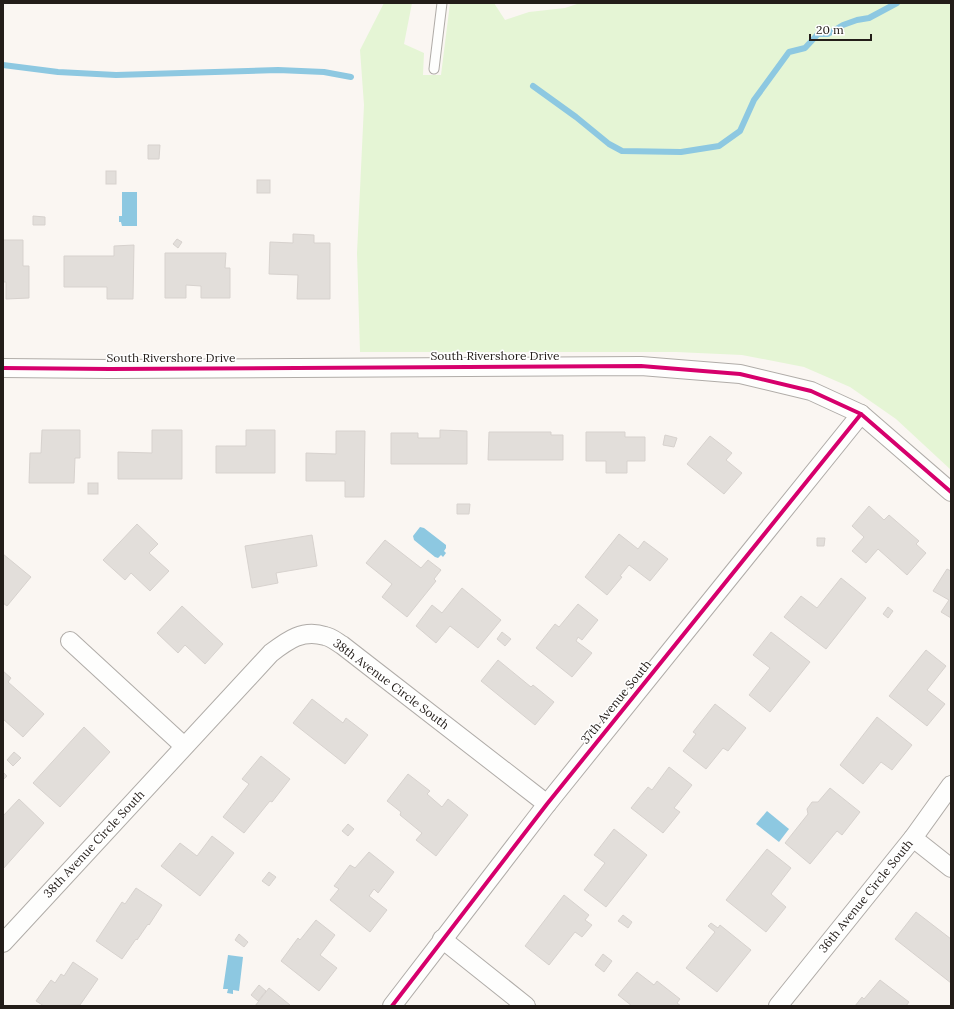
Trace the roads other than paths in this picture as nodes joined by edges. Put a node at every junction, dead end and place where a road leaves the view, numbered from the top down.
1 (442, 3) edge
2 (434, 69) dead end
3 (3, 368) edge
4 (861, 414) junction
5 (951, 492) edge
6 (70, 641) dead end
7 (184, 746) junction
8 (951, 785) edge
9 (547, 804) junction
10 (914, 838) junction
11 (951, 868) edge
12 (442, 939) junction
13 (3, 943) edge
14 (392, 1006) edge
15 (526, 1006) edge
16 (778, 1006) edge

1 - 2 lane
3 - 4 street, South Rivershore Drive
4 - 5 street, South Rivershore Drive
4 - 9 street, 37th Avenue South
6 - 7 street
7 - 9 street, 38th Avenue Circle South
7 - 13 street, 38th Avenue Circle South
8 - 10 street, 36th Avenue Circle South
9 - 12 street, 37th Avenue South
10 - 11 street
10 - 16 street, 36th Avenue Circle South
12 - 14 street, 37th Avenue South
12 - 15 street

